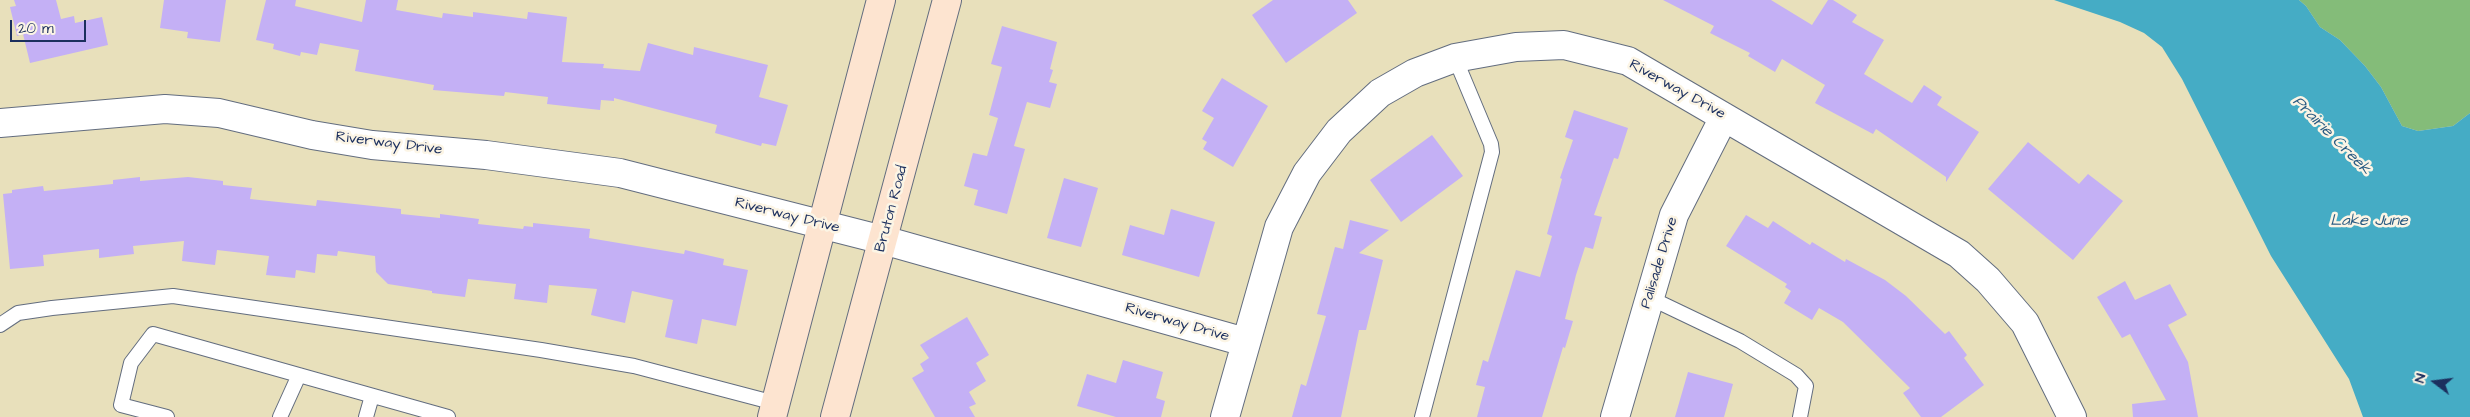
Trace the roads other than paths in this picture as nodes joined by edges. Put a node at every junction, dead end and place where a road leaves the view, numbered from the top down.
1 (881, 0) edge
2 (948, 0) edge
3 (1455, 58) junction
4 (1724, 117) junction
5 (0, 123) edge
6 (823, 225) junction
7 (883, 240) junction
8 (1648, 297) junction
9 (0, 326) edge
10 (1245, 342) junction
11 (299, 375) junction
12 (372, 396) junction
13 (773, 410) edge
14 (167, 417) edge
15 (280, 417) edge
16 (366, 417) edge
17 (448, 417) edge
18 (835, 417) edge
19 (1225, 417) edge
20 (1422, 417) edge
21 (1615, 417) edge
22 (1800, 417) edge
23 (2072, 417) edge

1 - 6 main road
2 - 7 main road, Bruton Road
3 - 4 street, Riverway Drive
3 - 10 street, Riverway Drive
3 - 20 lane
4 - 8 street, Palisade Drive
4 - 23 street, Riverway Drive
5 - 6 street, Riverway Drive
6 - 7 street, Riverway Drive
6 - 13 main road
7 - 10 street, Riverway Drive
7 - 18 main road, Bruton Road
8 - 21 street, Palisade Drive
8 - 22 lane
9 - 13 lane
10 - 19 street
11 - 12 lane
11 - 14 lane
11 - 15 lane
12 - 16 lane
12 - 17 lane

